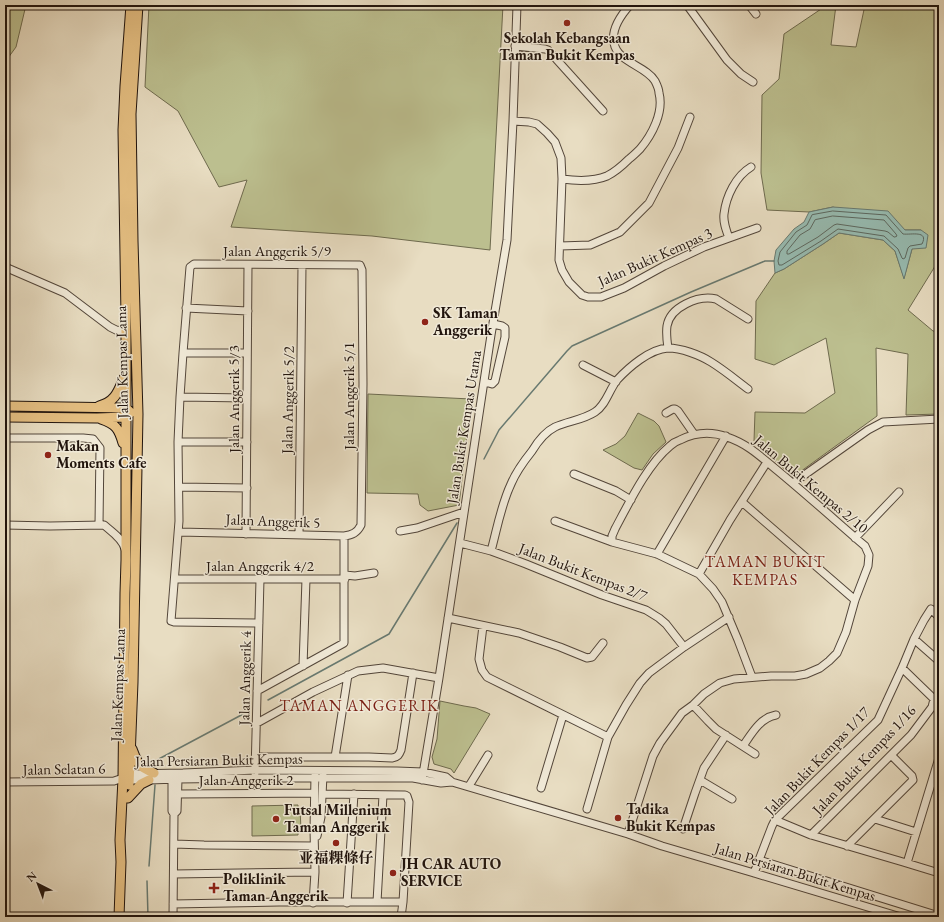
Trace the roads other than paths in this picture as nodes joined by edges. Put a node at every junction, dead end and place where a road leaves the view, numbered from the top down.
1 (131, 5) edge
2 (138, 5) edge
3 (517, 5) edge
4 (630, 5) edge
5 (687, 5) edge
6 (749, 5) edge
7 (756, 14) dead end
8 (515, 46) junction
9 (753, 82) dead end
10 (603, 110) dead end
11 (690, 118) dead end
12 (513, 121) junction
13 (751, 167) dead end
14 (562, 180) junction
15 (757, 228) dead end
16 (729, 238) junction
17 (560, 246) junction
18 (248, 264) junction
19 (302, 265) junction
20 (5, 267) edge
21 (362, 268) joint
22 (186, 308) junction
23 (248, 311) junction
24 (748, 319) dead end
25 (494, 324) junction
26 (126, 332) junction
27 (668, 348) junction
28 (183, 353) junction
29 (247, 353) junction
30 (583, 364) dead end
31 (125, 374) junction
32 (137, 375) junction
33 (485, 382) junction
34 (616, 382) junction
35 (748, 389) dead end
36 (180, 397) junction
37 (247, 398) junction
38 (5, 406) edge
39 (94, 407) junction
40 (127, 412) junction
41 (666, 413) dead end
42 (5, 417) edge
43 (97, 418) junction
44 (939, 419) edge
45 (694, 434) junction
46 (726, 436) junction
47 (5, 438) edge
48 (178, 442) junction
49 (247, 442) junction
50 (137, 448) junction
51 (126, 454) junction
52 (767, 462) junction
53 (574, 474) dead end
54 (793, 483) junction
55 (179, 487) junction
56 (246, 488) junction
57 (899, 492) dead end
58 (631, 500) junction
59 (742, 502) junction
60 (464, 512) junction
61 (554, 521) dead end
62 (5, 525) edge
63 (99, 525) junction
64 (400, 531) dead end
65 (179, 532) junction
66 (246, 534) junction
67 (299, 535) junction
68 (344, 536) junction
69 (855, 538) junction
70 (612, 542) junction
71 (460, 543) junction
72 (491, 551) junction
73 (657, 554) junction
74 (126, 560) junction
75 (374, 573) dead end
76 (699, 574) junction
77 (345, 577) junction
78 (175, 579) junction
79 (260, 579) junction
80 (306, 579) junction
81 (855, 600) junction
82 (937, 615) edge
83 (729, 617) junction
84 (448, 618) junction
85 (259, 623) junction
86 (483, 626) junction
87 (914, 639) junction
88 (603, 642) dead end
89 (684, 647) junction
90 (939, 661) edge
91 (303, 666) junction
92 (902, 668) junction
93 (413, 673) junction
94 (348, 675) junction
95 (752, 677) junction
96 (439, 678) junction
97 (257, 691) junction
98 (693, 705) junction
99 (563, 715) junction
100 (776, 715) dead end
101 (257, 723) junction
102 (726, 736) junction
103 (608, 737) junction
104 (131, 744) junction
105 (743, 746) junction
106 (755, 754) dead end
107 (488, 755) dead end
108 (892, 755) junction
109 (256, 757) junction
110 (335, 757) junction
111 (426, 757) junction
112 (939, 758) edge
113 (256, 770) junction
114 (315, 774) junction
115 (323, 774) junction
116 (422, 776) junction
117 (438, 776) junction
118 (127, 777) junction
119 (152, 777) junction
120 (255, 778) junction
121 (175, 779) junction
122 (700, 780) junction
123 (5, 782) edge
124 (452, 782) junction
125 (469, 786) junction
126 (541, 788) dead end
127 (314, 793) junction
128 (177, 794) junction
129 (323, 794) junction
130 (354, 794) junction
131 (383, 795) junction
132 (128, 798) junction
133 (732, 799) dead end
134 (587, 809) dead end
135 (174, 814) junction
136 (875, 819) junction
137 (775, 820) junction
138 (683, 829) dead end
139 (916, 832) junction
140 (628, 834) junction
141 (811, 835) junction
142 (174, 844) junction
143 (314, 846) junction
144 (847, 846) junction
145 (759, 860) junction
146 (121, 862) junction
147 (907, 863) junction
148 (938, 871) edge
149 (315, 872) junction
150 (754, 873) junction
151 (174, 874) junction
152 (347, 902) junction
153 (378, 902) junction
154 (403, 902) junction
155 (313, 903) junction
156 (173, 904) junction
157 (939, 916) edge
158 (120, 917) edge
159 (173, 917) edge
160 (401, 917) edge
161 (901, 917) edge

1 - 26 main road, Jalan Kempas Lama
2 - 32 main road, Jalan Kempas Lama
3 - 8 street, Jalan Bukit Kempas Utama
4 - 14 street
5 - 9 street
6 - 7 street
8 - 10 street
8 - 12 street, Jalan Bukit Kempas Utama
11 - 17 street
12 - 14 street, Jalan Bukit Kempas 3
12 - 25 street, Jalan Bukit Kempas Utama
13 - 16 street
14 - 17 street, Jalan Bukit Kempas 3
15 - 16 street, Jalan Bukit Kempas 3
16 - 17 street, Jalan Bukit Kempas 3
18 - 19 street, Jalan Anggerik 5/9
18 - 22 street, Jalan Anggerik 5/9
18 - 23 street, Jalan Anggerik 5/3
19 - 21 street, Jalan Anggerik 5/9
19 - 67 street, Jalan Anggerik 5/2
20 - 26 street
21 - 68 street, Jalan Anggerik 5/1
22 - 23 street
22 - 28 street
23 - 29 street, Jalan Anggerik 5/3
24 - 27 street
25 - 33 street, Jalan Bukit Kempas Utama
25 - 33 street
26 - 31 main road, Jalan Kempas Lama
27 - 34 street
27 - 35 street
28 - 29 street
28 - 36 street
29 - 37 street, Jalan Anggerik 5/3
30 - 34 street
31 - 39 main road
31 - 40 main road, Jalan Kempas Lama
32 - 40 main road
32 - 50 main road, Jalan Kempas Lama
33 - 60 street, Jalan Bukit Kempas Utama
34 - 72 street
36 - 37 street
36 - 48 street
37 - 49 street, Jalan Anggerik 5/3
38 - 39 main road
39 - 40 main road
40 - 43 main road
40 - 50 main road
40 - 51 main road, Jalan Kempas Lama
41 - 45 street
42 - 43 main road
43 - 51 main road
44 - 54 street
45 - 46 street, Jalan Bukit Kempas 2/10
45 - 58 street, Jalan Bukit Kempas 2/10
46 - 52 street, Jalan Bukit Kempas 2/10
46 - 73 street
47 - 63 street
48 - 49 street
48 - 55 street
49 - 56 street, Jalan Anggerik 5/3
50 - 104 main road, Jalan Kempas Lama
51 - 74 main road, Jalan Kempas Lama
52 - 54 street, Jalan Bukit Kempas 2/10
52 - 59 street
53 - 58 street
54 - 69 street, Jalan Bukit Kempas 2/10
55 - 56 street
55 - 65 street
56 - 66 street, Jalan Anggerik 5/3
57 - 69 street
58 - 70 street, Jalan Bukit Kempas 2/10
59 - 76 street
59 - 81 street
60 - 64 street
60 - 71 street, Jalan Bukit Kempas Utama
61 - 70 street
62 - 63 street
63 - 74 street
65 - 66 street, Jalan Anggerik 5
65 - 78 street
66 - 67 street, Jalan Anggerik 5
67 - 68 street, Jalan Anggerik 5
68 - 77 street
69 - 81 street, Jalan Bukit Kempas 2/10
70 - 73 street
71 - 72 street, Jalan Bukit Kempas 2/7
71 - 84 street, Jalan Bukit Kempas Utama
72 - 89 street, Jalan Bukit Kempas 2/7
73 - 76 street
74 - 118 main road, Jalan Kempas Lama
75 - 77 street, Jalan Anggerik 4/2
76 - 83 street
77 - 80 street, Jalan Anggerik 4/2
77 - 91 street
78 - 79 street, Jalan Anggerik 4/2
78 - 85 street
79 - 80 street, Jalan Anggerik 4/2
79 - 85 street, Jalan Anggerik 4
80 - 91 street
81 - 95 street
82 - 87 street, Jalan Bukit Kempas 1/17
83 - 89 street
83 - 95 street
84 - 86 street
84 - 96 street, Jalan Bukit Kempas Utama
85 - 97 street, Jalan Anggerik 4
86 - 88 street
86 - 99 street
87 - 90 street
87 - 92 street, Jalan Bukit Kempas 1/17
89 - 103 street
91 - 97 street
92 - 108 street, Jalan Bukit Kempas 1/16
92 - 137 street, Jalan Bukit Kempas 1/17
93 - 94 street
93 - 96 street
93 - 110 street
94 - 101 street
94 - 110 street
95 - 98 street
96 - 111 street, Jalan Bukit Kempas Utama
97 - 101 street, Jalan Anggerik 4
98 - 102 street
98 - 140 street
99 - 103 street
99 - 126 street
100 - 105 street
101 - 109 street, Jalan Anggerik 4
102 - 105 street
102 - 122 street
103 - 134 street
104 - 118 main road, Jalan Kempas Lama
104 - 119 main road
105 - 106 street
107 - 125 street
108 - 136 street
108 - 141 street, Jalan Bukit Kempas 1/16
109 - 110 street
109 - 113 street, Jalan Anggerik 4
111 - 116 street, Jalan Bukit Kempas Utama
111 - 117 street
112 - 139 street
113 - 114 street, Jalan Persiaran Bukit Kempas
113 - 119 street, Jalan Persiaran Bukit Kempas
113 - 120 street, Jalan Anggerik 4
114 - 115 street, Jalan Persiaran Bukit Kempas
114 - 120 street, Jalan Persiaran Bukit Kempas
114 - 127 street
115 - 116 street, Jalan Persiaran Bukit Kempas
115 - 129 street
116 - 117 street, Jalan Persiaran Bukit Kempas
116 - 124 street, Jalan Persiaran Bukit Kempas
117 - 124 street, Jalan Persiaran Bukit Kempas
118 - 119 street, Jalan Persiaran Bukit Kempas
118 - 123 street, Jalan Selatan 6
118 - 132 main road, Jalan Kempas Lama
118 - 146 main road, Jalan Kempas Lama
119 - 121 street, Jalan Persiaran Bukit Kempas
119 - 132 main road
120 - 121 street, Jalan Persiaran Bukit Kempas
121 - 128 street
121 - 135 street
122 - 133 street
122 - 138 street
124 - 125 street, Jalan Persiaran Bukit Kempas
125 - 140 street, Jalan Persiaran Bukit Kempas
127 - 128 street, Jalan Anggerik 2
127 - 143 street
128 - 135 street
129 - 130 street
129 - 143 street
130 - 131 street
130 - 152 street
131 - 153 street
131 - 154 street
132 - 146 main road, Jalan Kempas Lama
135 - 142 street
136 - 139 street
136 - 144 street
137 - 141 street
137 - 145 street, Jalan Bukit Kempas 1/17
139 - 147 street
140 - 150 street, Jalan Persiaran Bukit Kempas
141 - 144 street
142 - 143 street
142 - 151 street
143 - 149 street
144 - 147 street
145 - 150 street, Jalan Bukit Kempas 1/17
145 - 157 street
146 - 158 main road, Jalan Kempas Lama
147 - 148 street
149 - 151 street
149 - 155 street
150 - 161 street, Jalan Persiaran Bukit Kempas
151 - 156 street
152 - 153 street
152 - 155 street
153 - 154 street
154 - 160 street
155 - 156 street
156 - 159 street

